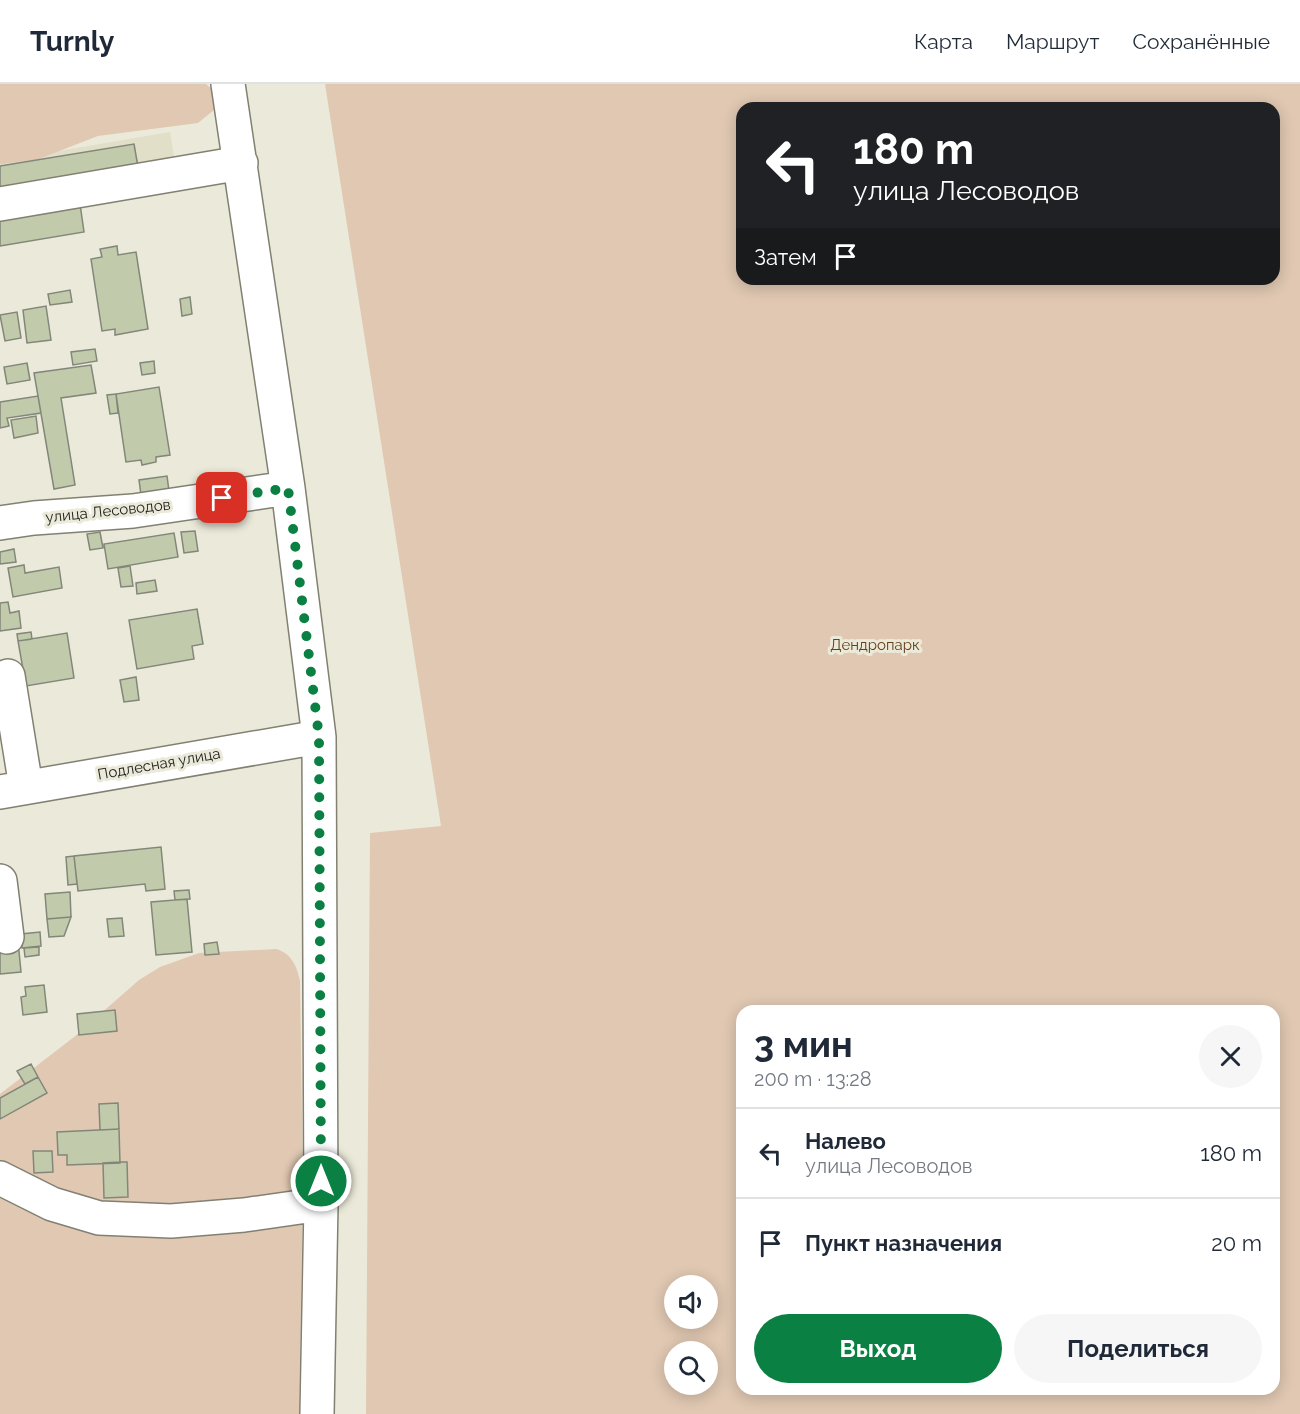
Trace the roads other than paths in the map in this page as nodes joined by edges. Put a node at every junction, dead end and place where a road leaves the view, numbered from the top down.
1 (228, 84) edge
2 (241, 164) junction
3 (0, 204) edge
4 (288, 488) junction
5 (0, 523) edge
6 (8, 676) dead end
7 (319, 737) junction
8 (13, 789) edge
9 (0, 881) edge
10 (7, 937) dead end
11 (0, 1178) edge
12 (321, 1204) junction
13 (317, 1414) edge

1 - 2 street
2 - 3 street
2 - 4 street
4 - 5 street, улица Лесоводов
4 - 7 street
6 - 8 street
7 - 8 street, Подлесная улица
7 - 12 street
9 - 10 street
11 - 12 street
12 - 13 street

